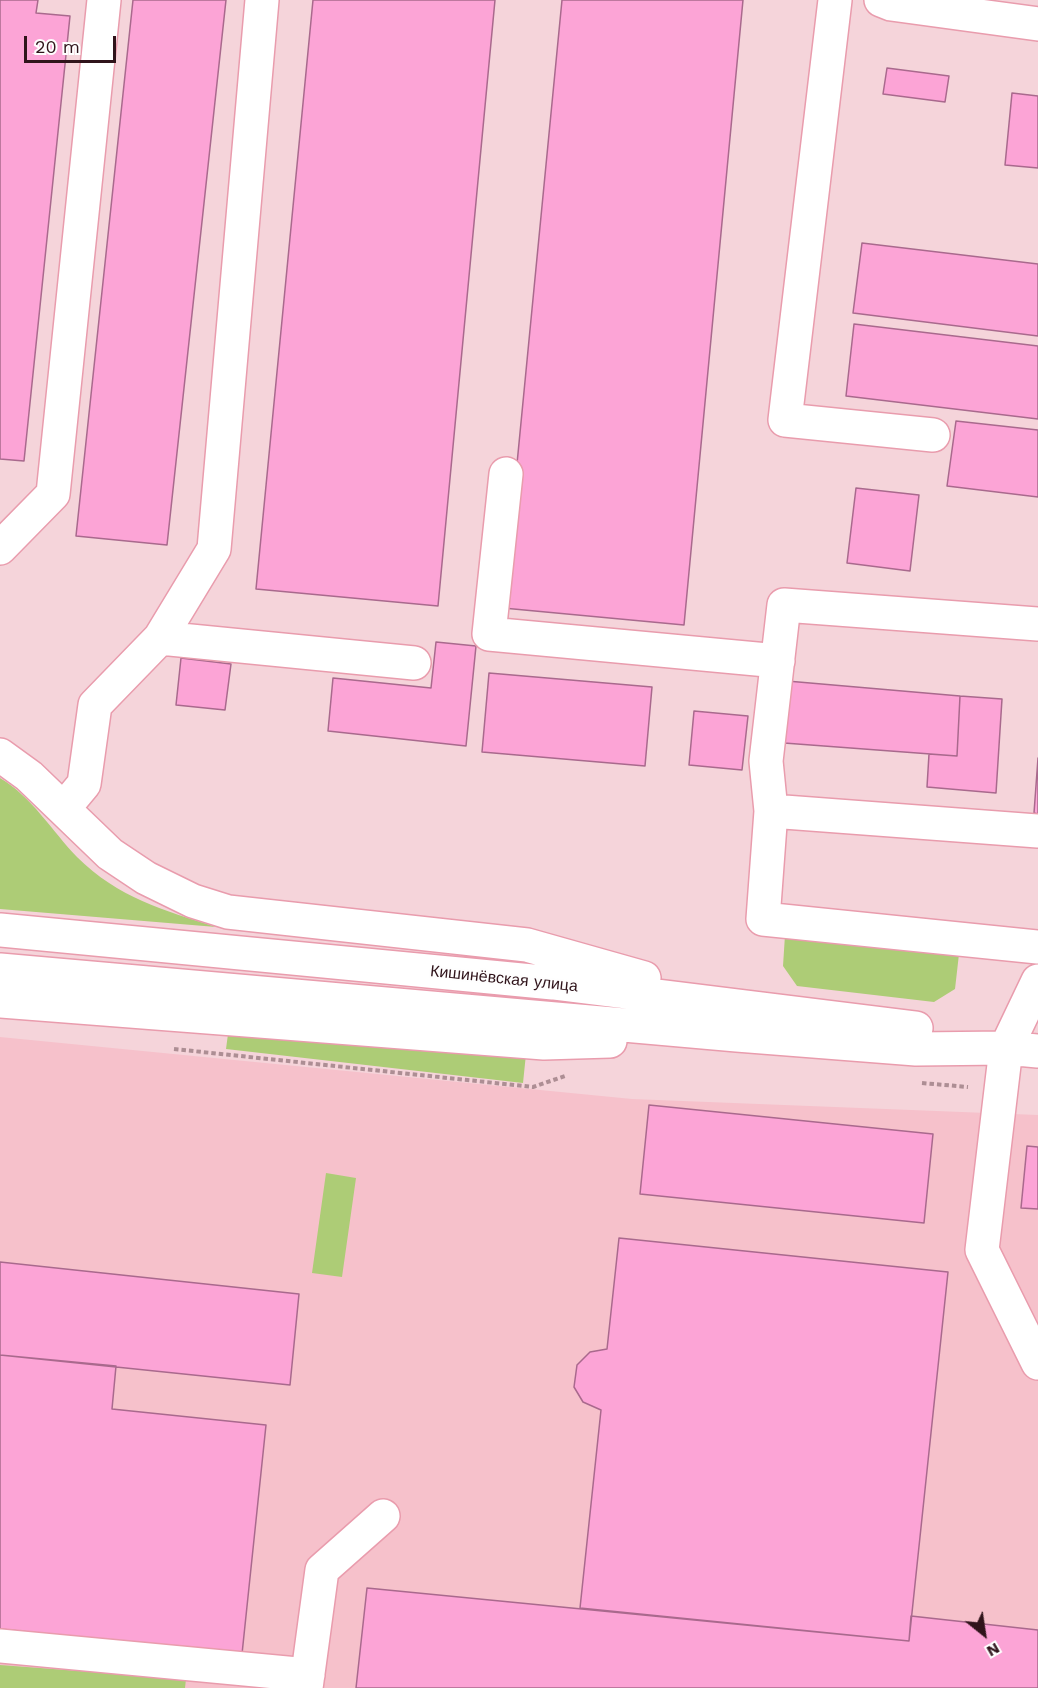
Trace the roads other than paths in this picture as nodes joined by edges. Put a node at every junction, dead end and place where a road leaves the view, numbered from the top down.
1 (104, 0) edge
2 (262, 0) edge
3 (835, 0) edge
4 (881, 0) edge
5 (1038, 24) edge
6 (933, 435) dead end
7 (507, 474) dead end
8 (0, 548) edge
9 (1038, 624) edge
10 (160, 638) junction
11 (778, 661) junction
12 (414, 663) dead end
13 (0, 755) edge
14 (64, 808) junction
15 (771, 810) junction
16 (1038, 831) edge
17 (0, 930) edge
18 (1038, 947) edge
19 (0, 970) edge
20 (1038, 981) edge
21 (0, 1001) edge
22 (740, 1020) junction
23 (1006, 1048) junction
24 (1038, 1051) edge
25 (1038, 1363) edge
26 (383, 1516) dead end
27 (0, 1646) edge
28 (307, 1682) edge

1 - 8 street
2 - 10 street
3 - 6 street
4 - 5 street
7 - 11 street
9 - 11 street
10 - 12 street
10 - 14 street
11 - 15 street
13 - 14 street
14 - 22 street
15 - 16 street
15 - 18 street
17 - 22 street, Кишинёвская улица
19 - 22 street, Кишинёвская улица
20 - 23 street
21 - 22 street
22 - 23 street, Кишинёвская улица
23 - 24 street, Кишинёвская улица
23 - 25 street
26 - 28 street
27 - 28 street

